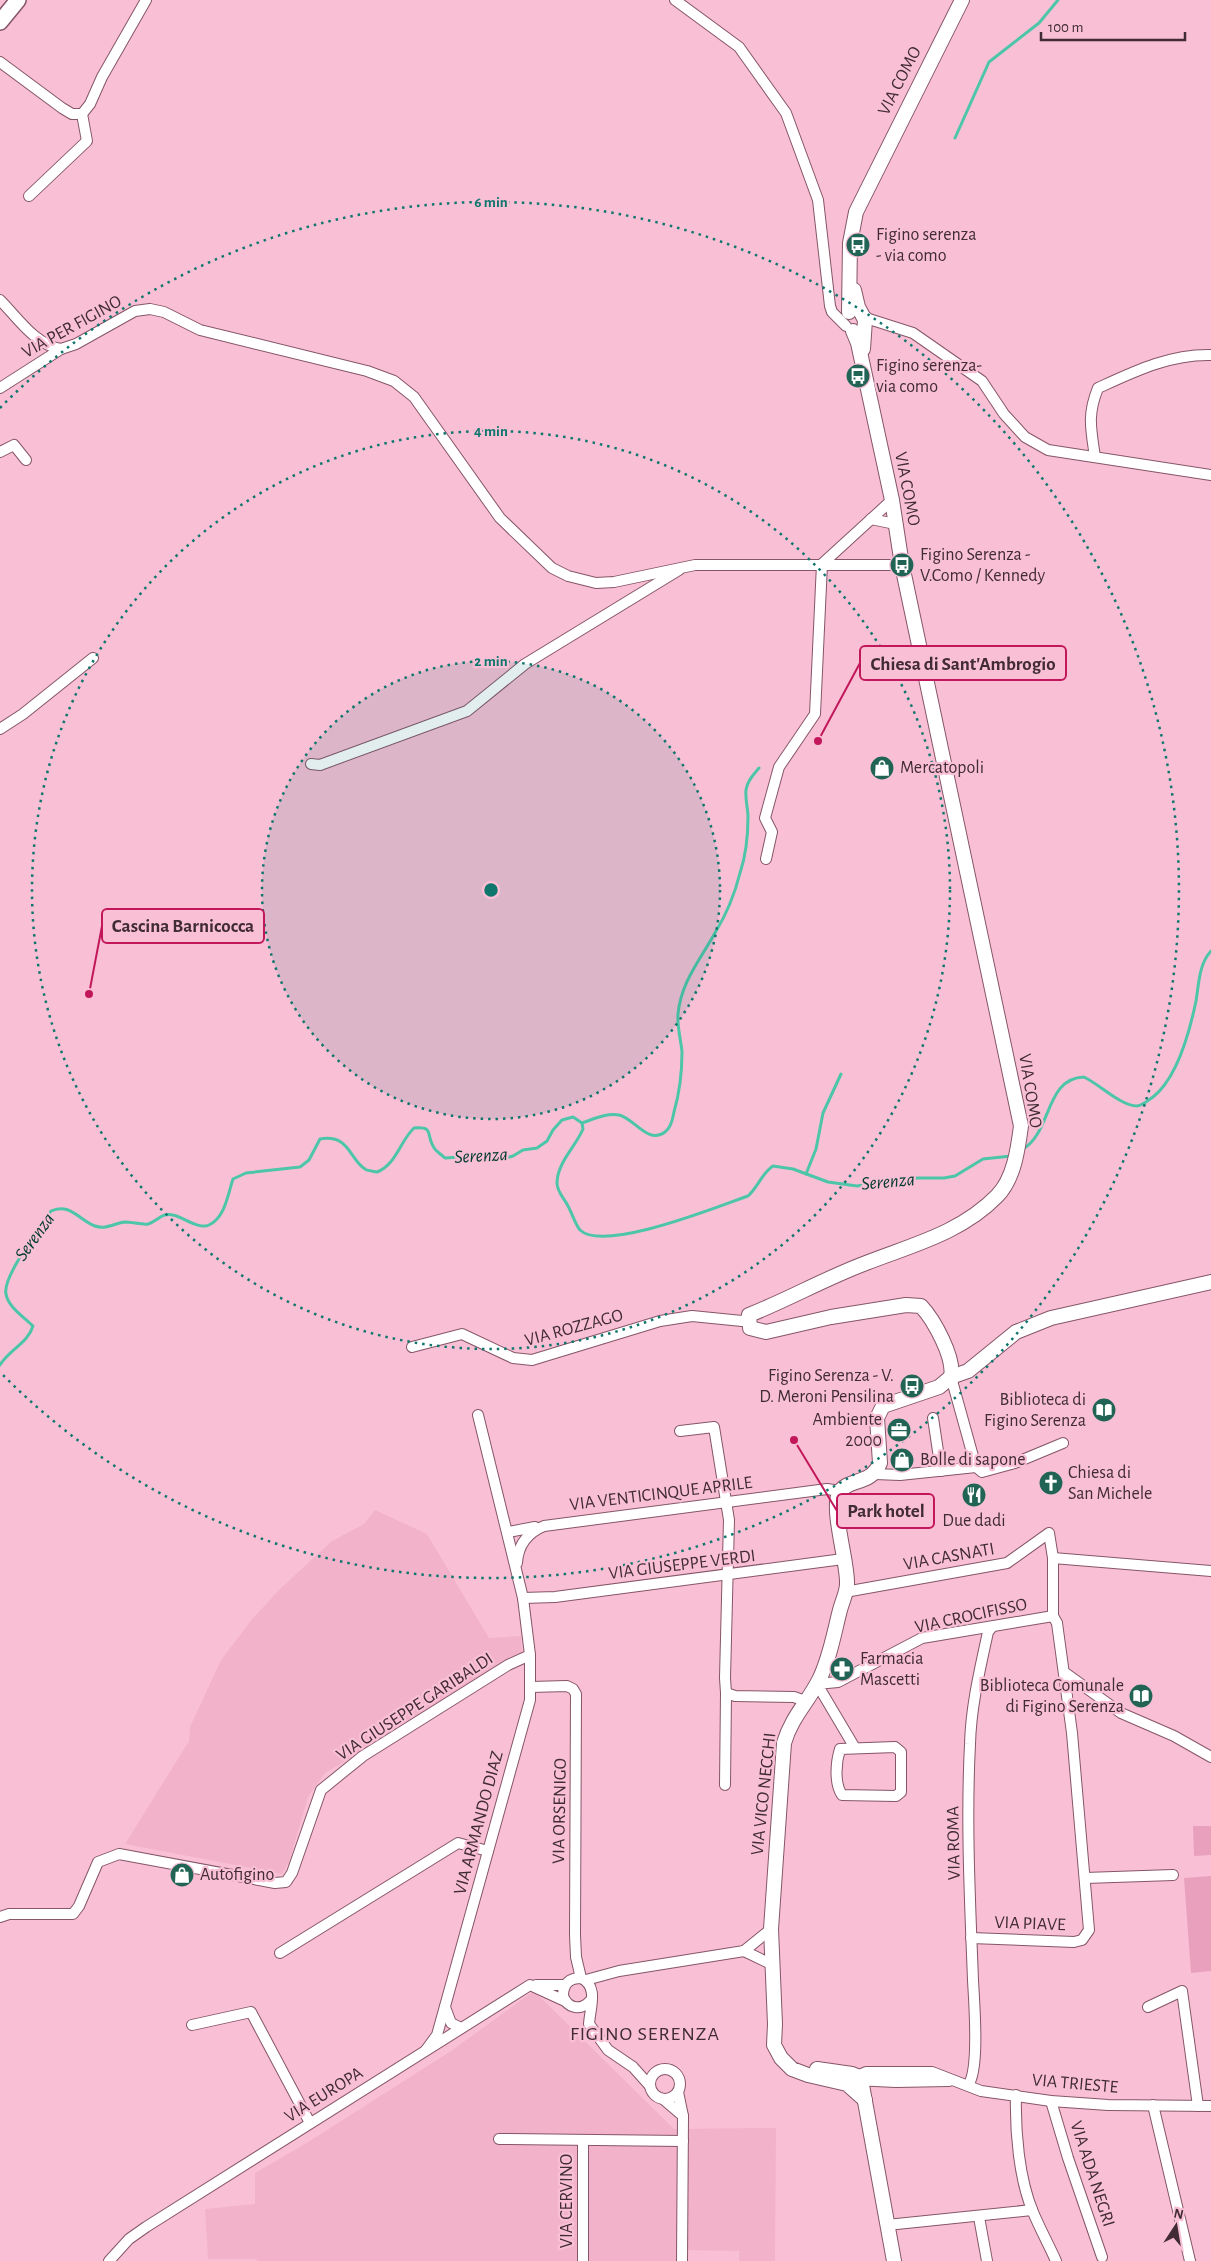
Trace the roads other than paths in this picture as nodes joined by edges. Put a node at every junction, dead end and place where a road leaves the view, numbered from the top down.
1 (18, 0) edge
2 (146, 0) edge
3 (674, 0) edge
4 (962, 0) edge
5 (0, 22) edge
6 (0, 62) edge
7 (82, 114) junction
8 (29, 196) dead end
9 (0, 300) edge
10 (856, 320) junction
11 (61, 349) junction
12 (1211, 355) edge
13 (0, 388) edge
14 (0, 452) edge
15 (1094, 457) junction
16 (26, 460) dead end
17 (1211, 475) edge
18 (892, 500) junction
19 (871, 519) junction
20 (895, 524) junction
21 (822, 564) junction
22 (902, 565) junction
23 (684, 567) junction
24 (93, 658) dead end
25 (0, 729) edge
26 (310, 764) dead end
27 (766, 859) dead end
28 (1211, 1282) edge
29 (748, 1318) junction
30 (412, 1347) dead end
31 (951, 1377) junction
32 (478, 1415) dead end
33 (933, 1418) dead end
34 (680, 1430) dead end
35 (1063, 1443) dead end
36 (976, 1467) junction
37 (941, 1471) junction
38 (874, 1474) junction
39 (840, 1492) junction
40 (727, 1501) junction
41 (544, 1526) junction
42 (508, 1532) junction
43 (1049, 1533) joint
44 (1053, 1558) junction
45 (844, 1560) junction
46 (1211, 1571) edge
47 (516, 1572) junction
48 (727, 1576) junction
49 (845, 1592) junction
50 (524, 1598) junction
51 (1053, 1616) junction
52 (992, 1626) junction
53 (530, 1655) junction
54 (1064, 1672) junction
55 (817, 1684) junction
56 (530, 1687) junction
57 (726, 1693) junction
58 (805, 1701) junction
59 (855, 1748) junction
60 (1211, 1757) edge
61 (725, 1785) dead end
62 (488, 1851) junction
63 (1173, 1875) dead end
64 (1085, 1878) junction
65 (0, 1917) edge
66 (771, 1929) junction
67 (971, 1938) junction
68 (744, 1951) junction
69 (280, 1953) dead end
70 (576, 1957) junction
71 (773, 1965) junction
72 (619, 1971) junction
73 (583, 1979) junction
74 (567, 1983) junction
75 (530, 1985) junction
76 (592, 1990) junction
77 (565, 2001) junction
78 (590, 2001) junction
79 (445, 2007) junction
80 (1148, 2007) dead end
81 (574, 2008) junction
82 (589, 2024) junction
83 (775, 2024) junction
84 (192, 2025) dead end
85 (461, 2028) junction
86 (426, 2050) junction
87 (633, 2067) junction
88 (657, 2072) junction
89 (960, 2083) junction
90 (650, 2086) junction
91 (860, 2086) junction
92 (678, 2092) junction
93 (1016, 2095) junction
94 (663, 2099) junction
95 (1051, 2101) junction
96 (1153, 2105) junction
97 (1198, 2106) junction
98 (1211, 2106) edge
99 (683, 2116) junction
100 (310, 2124) junction
101 (499, 2140) dead end
102 (582, 2140) junction
103 (683, 2140) junction
104 (1032, 2210) junction
105 (979, 2217) junction
106 (887, 2225) junction
107 (1102, 2257) dead end
108 (109, 2261) edge
109 (583, 2261) edge
110 (682, 2261) edge
111 (894, 2261) edge
112 (987, 2261) edge
113 (1056, 2261) edge
114 (1190, 2261) edge

1 - 5 main road
2 - 7 street
3 - 10 street
4 - 10 street, VIA COMO
6 - 7 street
7 - 8 street
9 - 11 street
10 - 15 street
10 - 18 street, VIA COMO
11 - 13 street, VIA PER FIGINO
11 - 23 street, VIA PER FIGINO
12 - 15 street
14 - 16 street
15 - 17 street
18 - 19 street
18 - 20 street, VIA COMO
19 - 20 street
19 - 21 street
20 - 22 street, VIA COMO
21 - 22 street
21 - 23 street
21 - 27 street
22 - 29 street, VIA COMO
23 - 26 street
24 - 25 street
28 - 31 street
29 - 30 street, VIA ROZZAGO
29 - 31 street
31 - 36 street
31 - 38 street
32 - 42 street, VIA ARMANDO DIAZ
33 - 37 street
34 - 40 street
35 - 36 street
36 - 37 street
37 - 38 street
38 - 39 street
39 - 40 street, VIA VENTICINQUE APRILE
39 - 45 street, VIA VICO NECCHI
40 - 41 street, VIA VENTICINQUE APRILE
40 - 48 street
41 - 42 street
41 - 47 street, VIA VENTICINQUE APRILE
42 - 47 street, VIA ARMANDO DIAZ
43 - 44 street, VIA CROCIFISSO
43 - 49 street, VIA CASNATI
44 - 46 street
44 - 51 street, VIA CROCIFISSO
45 - 48 street, VIA GIUSEPPE VERDI
45 - 49 street, VIA VICO NECCHI
47 - 50 street, VIA ARMANDO DIAZ
48 - 50 street, VIA GIUSEPPE VERDI
48 - 57 street
49 - 55 street, VIA VICO NECCHI
50 - 53 street, VIA ARMANDO DIAZ
51 - 52 street, VIA CROCIFISSO
51 - 54 street
52 - 55 street, VIA CROCIFISSO
52 - 67 street, VIA ROMA
53 - 56 street, VIA ARMANDO DIAZ
53 - 65 street, VIA GIUSEPPE GARIBALDI
54 - 60 street
54 - 64 street
55 - 58 street, VIA VICO NECCHI
55 - 59 street
56 - 62 street, VIA ARMANDO DIAZ
56 - 70 street, VIA ORSENIGO
57 - 58 street
57 - 61 street
58 - 66 street, VIA VICO NECCHI
59 - 59 street
62 - 69 street
62 - 79 street, VIA ARMANDO DIAZ
63 - 64 street
64 - 67 street, VIA PIAVE
66 - 68 street
66 - 71 street, VIA VICO NECCHI
67 - 89 street, VIA ROMA
68 - 71 street
68 - 72 street
70 - 73 street, VIA ORSENIGO
70 - 74 street
71 - 83 street, VIA VICO NECCHI
72 - 73 street
72 - 76 street
73 - 74 street
73 - 76 street
74 - 75 street
74 - 77 street
75 - 77 street
75 - 85 street, VIA EUROPA
76 - 78 street
77 - 81 street
78 - 81 street
78 - 82 street
79 - 85 street
79 - 86 street, VIA ARMANDO DIAZ
80 - 97 street
81 - 82 street
82 - 87 street
83 - 91 street, VIA VICO NECCHI
83 - 91 street, VIA VICO NECCHI
84 - 100 street
85 - 86 street, VIA EUROPA
86 - 100 street, VIA EUROPA
87 - 88 street
87 - 90 street
88 - 90 street
88 - 92 street
89 - 91 street, VIA TRIESTE
89 - 93 street, VIA TRIESTE
90 - 94 street
91 - 106 street
92 - 94 street
92 - 99 street
93 - 95 street, VIA TRIESTE
93 - 104 street
94 - 99 street
95 - 96 street, VIA TRIESTE
95 - 107 street, VIA ADA NEGRI
96 - 97 street, VIA TRIESTE
96 - 114 street
97 - 98 street, VIA TRIESTE
99 - 103 street
100 - 108 street, VIA EUROPA
101 - 102 street, VIA CERVINO
102 - 103 street, VIA CERVINO
102 - 109 street, VIA CERVINO
103 - 110 street
104 - 105 street
104 - 113 street
105 - 106 street
105 - 112 street
106 - 111 street

